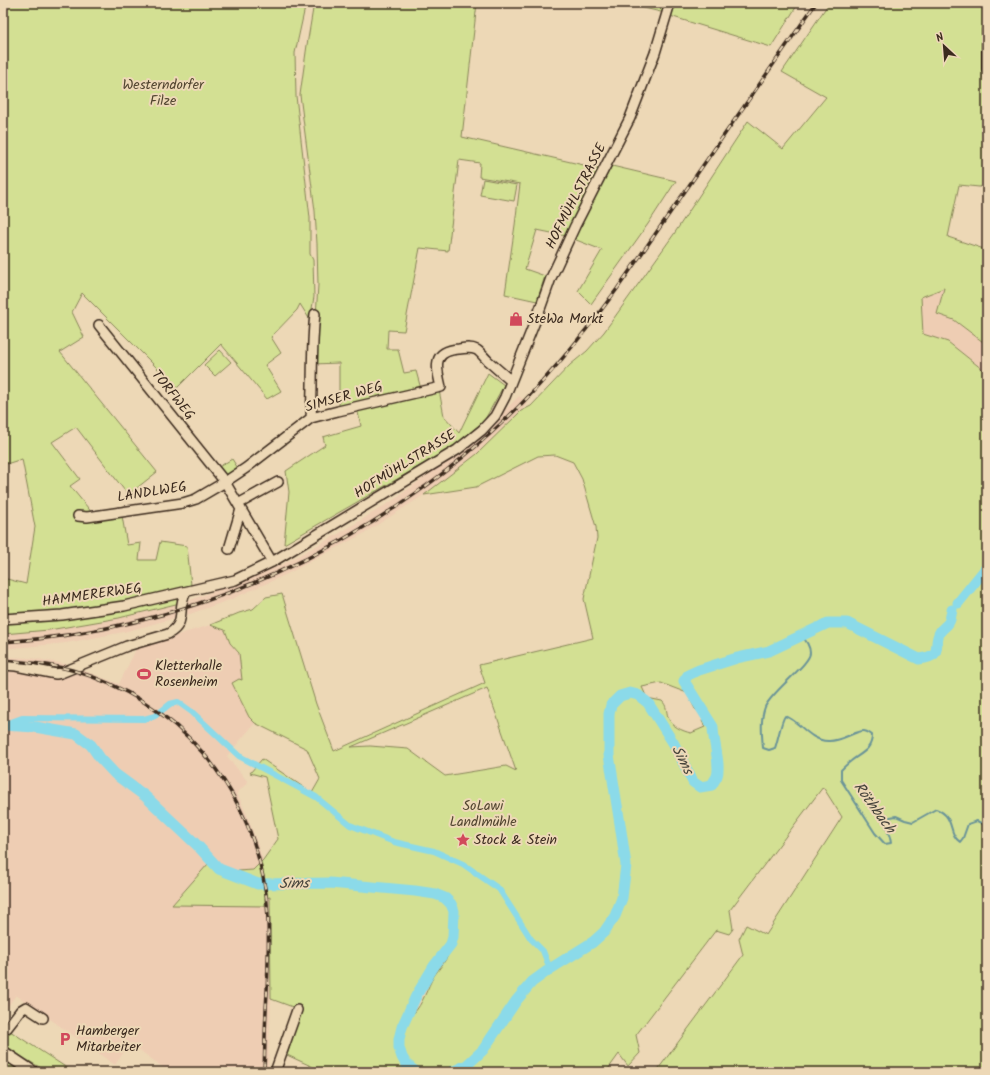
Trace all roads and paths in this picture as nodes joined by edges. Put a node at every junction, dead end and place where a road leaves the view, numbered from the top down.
1 (670, 3) edge
2 (987, 30) edge
3 (987, 69) edge
4 (315, 314) dead end
5 (99, 325) dead end
6 (511, 381) junction
7 (311, 418) junction
8 (225, 482) junction
9 (278, 482) dead end
10 (240, 506) junction
11 (78, 516) dead end
12 (229, 549) dead end
13 (272, 562) junction
14 (184, 592) junction
15 (3, 619) edge
16 (3, 665) edge
17 (297, 1010) dead end
18 (43, 1018) dead end
19 (3, 1028) edge
20 (3, 1052) edge
21 (33, 1072) edge
22 (275, 1072) edge

1 - 6 street, HOFMÜHLSTRASSE
2 - 3 street
4 - 7 street
5 - 8 street, TORFWEG
6 - 7 street, SIMSER WEG
6 - 13 street, HOFMÜHLSTRASSE
7 - 8 street, SIMSER WEG
8 - 10 street
8 - 11 street, LANDLWEG
9 - 10 street
10 - 12 street
10 - 13 street
13 - 14 street, HOFMÜHLSTRASSE
14 - 15 street, HAMMERERWEG
14 - 16 street
17 - 22 street
18 - 19 street
20 - 21 main road

